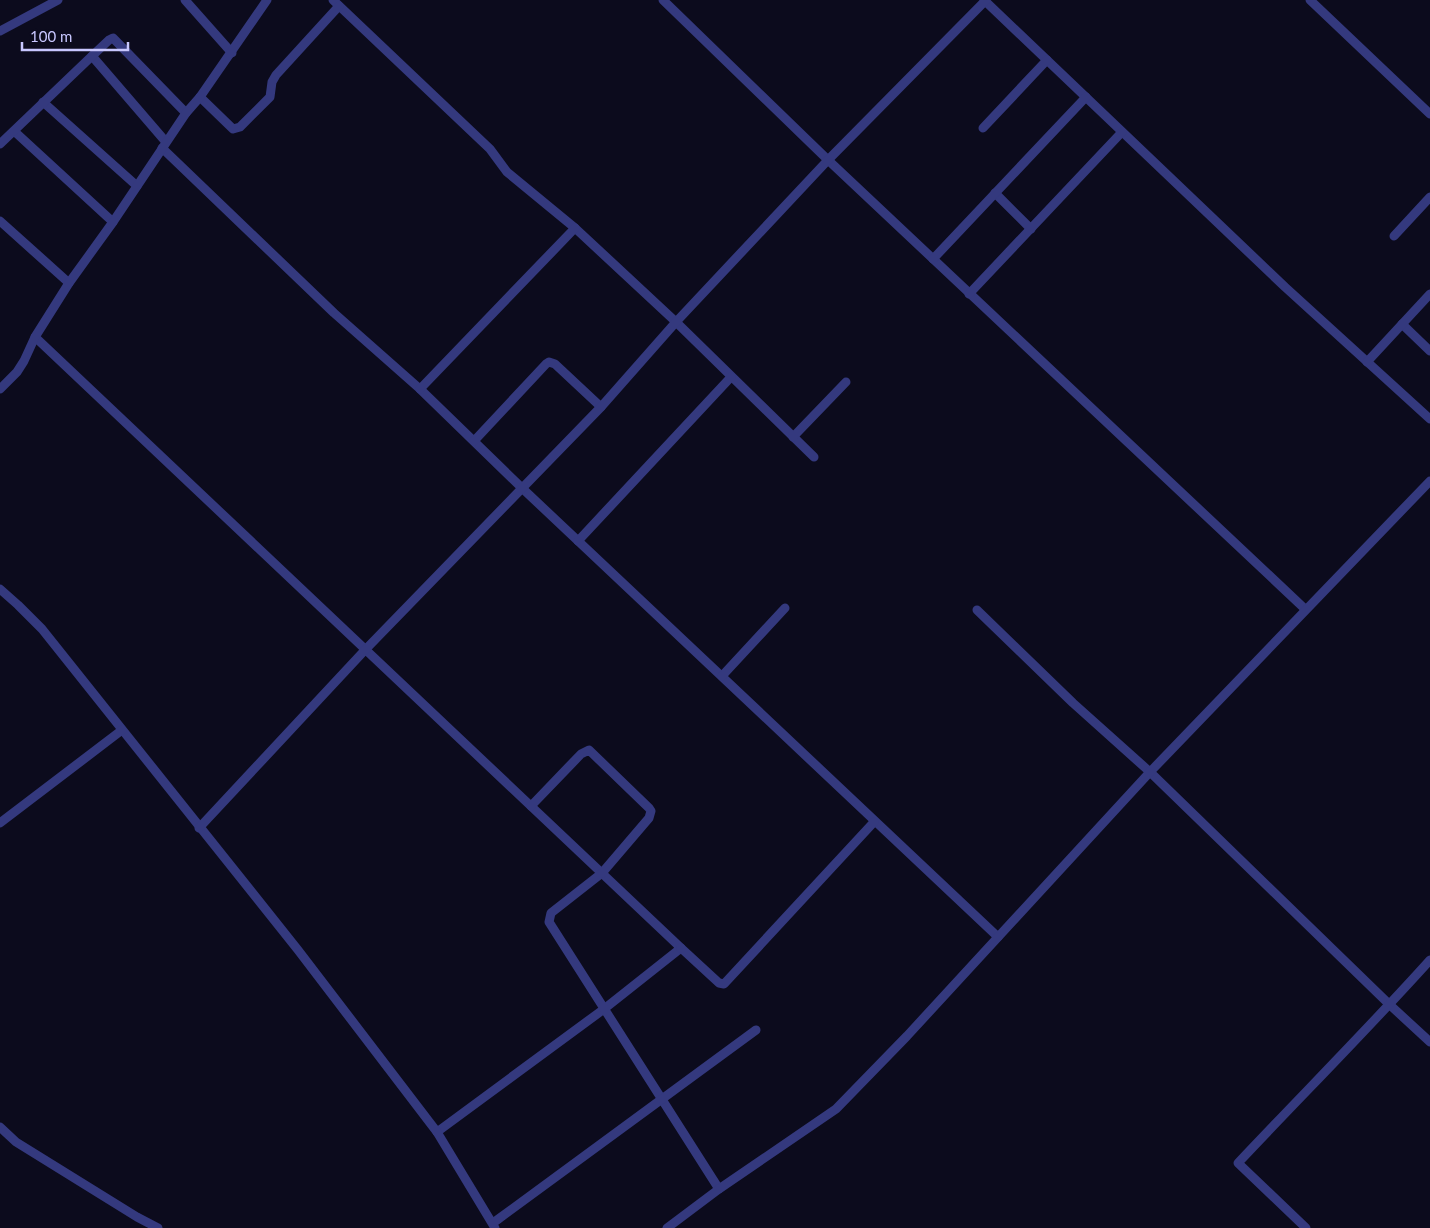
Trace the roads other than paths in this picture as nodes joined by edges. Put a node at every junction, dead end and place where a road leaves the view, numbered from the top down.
1 (58, 0) edge
2 (185, 0) edge
3 (267, 0) edge
4 (663, 0) edge
5 (985, 0) edge
6 (1310, 0) edge
7 (336, 3) edge
8 (0, 31) edge
9 (232, 53) junction
10 (92, 56) junction
11 (1047, 60) junction
12 (200, 97) junction
13 (1086, 97) junction
14 (43, 102) junction
15 (186, 113) junction
16 (1430, 114) edge
17 (983, 128) dead end
18 (0, 129) edge
19 (1122, 132) junction
20 (11, 134) junction
21 (0, 144) edge
22 (164, 145) junction
23 (828, 160) junction
24 (137, 186) junction
25 (995, 193) junction
26 (1430, 197) edge
27 (0, 221) edge
28 (113, 222) junction
29 (575, 228) junction
30 (1031, 229) junction
31 (1394, 236) dead end
32 (933, 259) junction
33 (69, 282) junction
34 (970, 294) junction
35 (1430, 294) edge
36 (676, 322) junction
37 (1402, 324) junction
38 (35, 337) junction
39 (1430, 351) edge
40 (1367, 362) junction
41 (731, 378) junction
42 (846, 382) dead end
43 (0, 389) edge
44 (420, 389) junction
45 (601, 407) junction
46 (1430, 419) edge
47 (793, 437) junction
48 (474, 441) junction
49 (814, 457) dead end
50 (1430, 481) edge
51 (523, 489) junction
52 (578, 541) junction
53 (0, 589) edge
54 (785, 608) dead end
55 (1305, 609) junction
56 (977, 610) dead end
57 (365, 650) junction
58 (722, 676) junction
59 (122, 730) junction
60 (1150, 772) junction
61 (530, 806) junction
62 (874, 822) junction
63 (0, 823) edge
64 (199, 828) junction
65 (602, 873) junction
66 (998, 937) junction
67 (681, 948) junction
68 (1430, 960) edge
69 (1390, 1005) junction
70 (604, 1009) junction
71 (756, 1030) dead end
72 (1430, 1042) edge
73 (662, 1099) junction
74 (0, 1127) edge
75 (437, 1132) junction
76 (719, 1189) junction
77 (494, 1225) edge
78 (158, 1228) edge
79 (667, 1228) edge
80 (1306, 1228) edge

1 - 8 street
2 - 9 street
3 - 9 street
4 - 23 street
5 - 11 street
5 - 23 street
6 - 16 street
7 - 12 street
7 - 29 street
9 - 12 street
10 - 14 street
10 - 15 street
10 - 22 street
11 - 13 street
11 - 17 street
12 - 15 street
13 - 19 street
13 - 25 street
14 - 20 street
14 - 24 street
15 - 22 street
18 - 20 street
19 - 30 street
19 - 40 street
20 - 21 street
20 - 28 street
22 - 24 street
22 - 44 street
23 - 32 street
23 - 36 street
24 - 28 street
25 - 30 street
25 - 32 street
26 - 31 street
27 - 33 street
28 - 33 street
29 - 36 street
29 - 44 street
30 - 34 street
32 - 34 street
33 - 38 street
34 - 55 street
35 - 37 street
36 - 41 street
36 - 45 street
37 - 39 street
37 - 40 street
38 - 43 street
38 - 57 street
40 - 46 street
41 - 47 street
41 - 52 street
42 - 47 street
44 - 48 street
45 - 48 street
45 - 51 street
47 - 49 street
48 - 51 street
50 - 55 street
51 - 52 street
51 - 57 street
52 - 58 street
53 - 59 street
54 - 58 street
55 - 60 street
56 - 60 street
57 - 61 street
57 - 64 street
58 - 62 street
59 - 63 street
59 - 64 street
60 - 66 street
60 - 69 street
61 - 65 street
61 - 65 street
62 - 66 street
62 - 67 street
64 - 75 street
65 - 67 street
65 - 70 street
66 - 76 street
67 - 70 street
68 - 69 street
69 - 72 street
69 - 80 street
70 - 73 street
70 - 75 street
71 - 73 street
73 - 76 street
73 - 77 street
74 - 78 street
75 - 77 street
76 - 79 street

